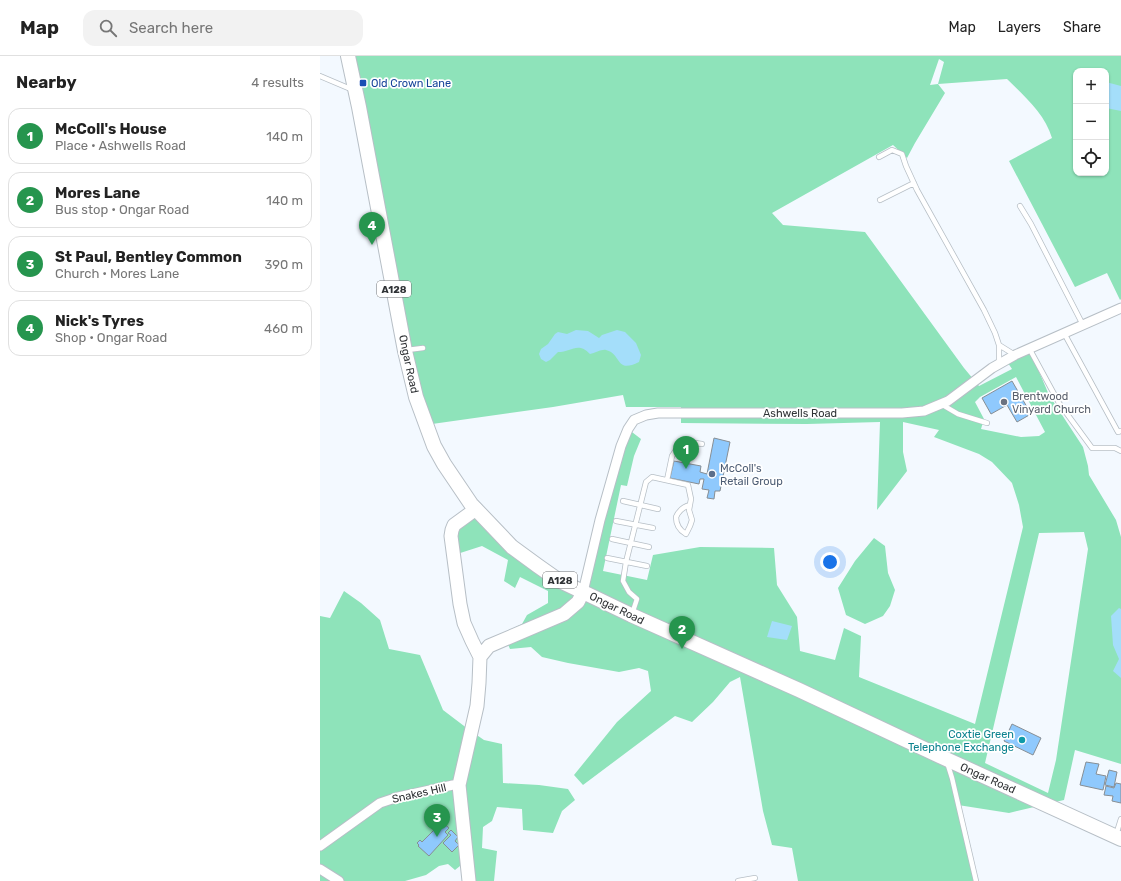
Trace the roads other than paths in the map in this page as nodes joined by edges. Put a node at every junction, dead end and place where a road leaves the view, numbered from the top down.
1 (348, 56) edge
2 (320, 76) edge
3 (355, 91) junction
4 (879, 157) dead end
5 (914, 183) junction
6 (880, 200) dead end
7 (1020, 206) dead end
8 (1121, 308) edge
9 (1083, 325) junction
10 (1064, 333) junction
11 (999, 345) junction
12 (423, 348) dead end
13 (1029, 348) junction
14 (409, 350) junction
15 (1015, 355) junction
16 (999, 364) junction
17 (941, 404) junction
18 (987, 423) dead end
19 (1121, 431) edge
20 (702, 444) dead end
21 (1121, 451) edge
22 (667, 480) junction
23 (623, 501) dead end
24 (641, 505) junction
25 (690, 505) junction
26 (476, 509) junction
27 (658, 509) dead end
28 (616, 521) dead end
29 (636, 525) junction
30 (653, 528) dead end
31 (612, 539) dead end
32 (631, 543) junction
33 (649, 547) dead end
34 (608, 558) dead end
35 (626, 562) junction
36 (647, 566) dead end
37 (583, 592) junction
38 (631, 615) junction
39 (473, 643) junction
40 (489, 646) junction
41 (480, 657) junction
42 (946, 759) junction
43 (459, 785) junction
44 (1121, 819) edge
45 (1118, 838) edge
46 (320, 846) edge
47 (320, 869) edge
48 (755, 878) dead end
49 (339, 881) edge
50 (469, 881) edge
51 (738, 881) edge
52 (976, 881) edge

1 - 3 main road, Ongar Road / A128
2 - 3 lane
3 - 14 main road, Ongar Road / A128
4 - 5 lane
5 - 6 lane
5 - 11 lane
7 - 9 lane
8 - 9 street, Ashwells Road
9 - 10 street, Ashwells Road
10 - 13 street, Ashwells Road
10 - 19 lane
11 - 15 lane
11 - 16 lane
12 - 14 lane
13 - 15 street, Ashwells Road
13 - 21 lane
14 - 26 main road, Ongar Road / A128
15 - 16 street, Ashwells Road
16 - 17 street, Ashwells Road
17 - 18 lane
17 - 37 street, Ashwells Road
20 - 22 lane
22 - 24 lane
22 - 25 lane
23 - 24 lane
24 - 27 lane
24 - 29 lane
25 - 25 lane
26 - 37 main road, Ongar Road / A128
26 - 39 street
28 - 29 lane
29 - 30 lane
29 - 32 lane
31 - 32 lane
32 - 33 lane
32 - 35 lane
34 - 35 lane
35 - 36 lane
35 - 38 lane
37 - 38 main road, Ongar Road / A128
37 - 40 street
38 - 42 main road, Ongar Road / A128
39 - 40 street
39 - 41 street
40 - 41 street
41 - 43 street
42 - 45 main road, Ongar Road / A128
42 - 52 lane
43 - 46 street, Snakes Hill
43 - 50 street
44 - 45 lane
47 - 49 street
48 - 51 lane

